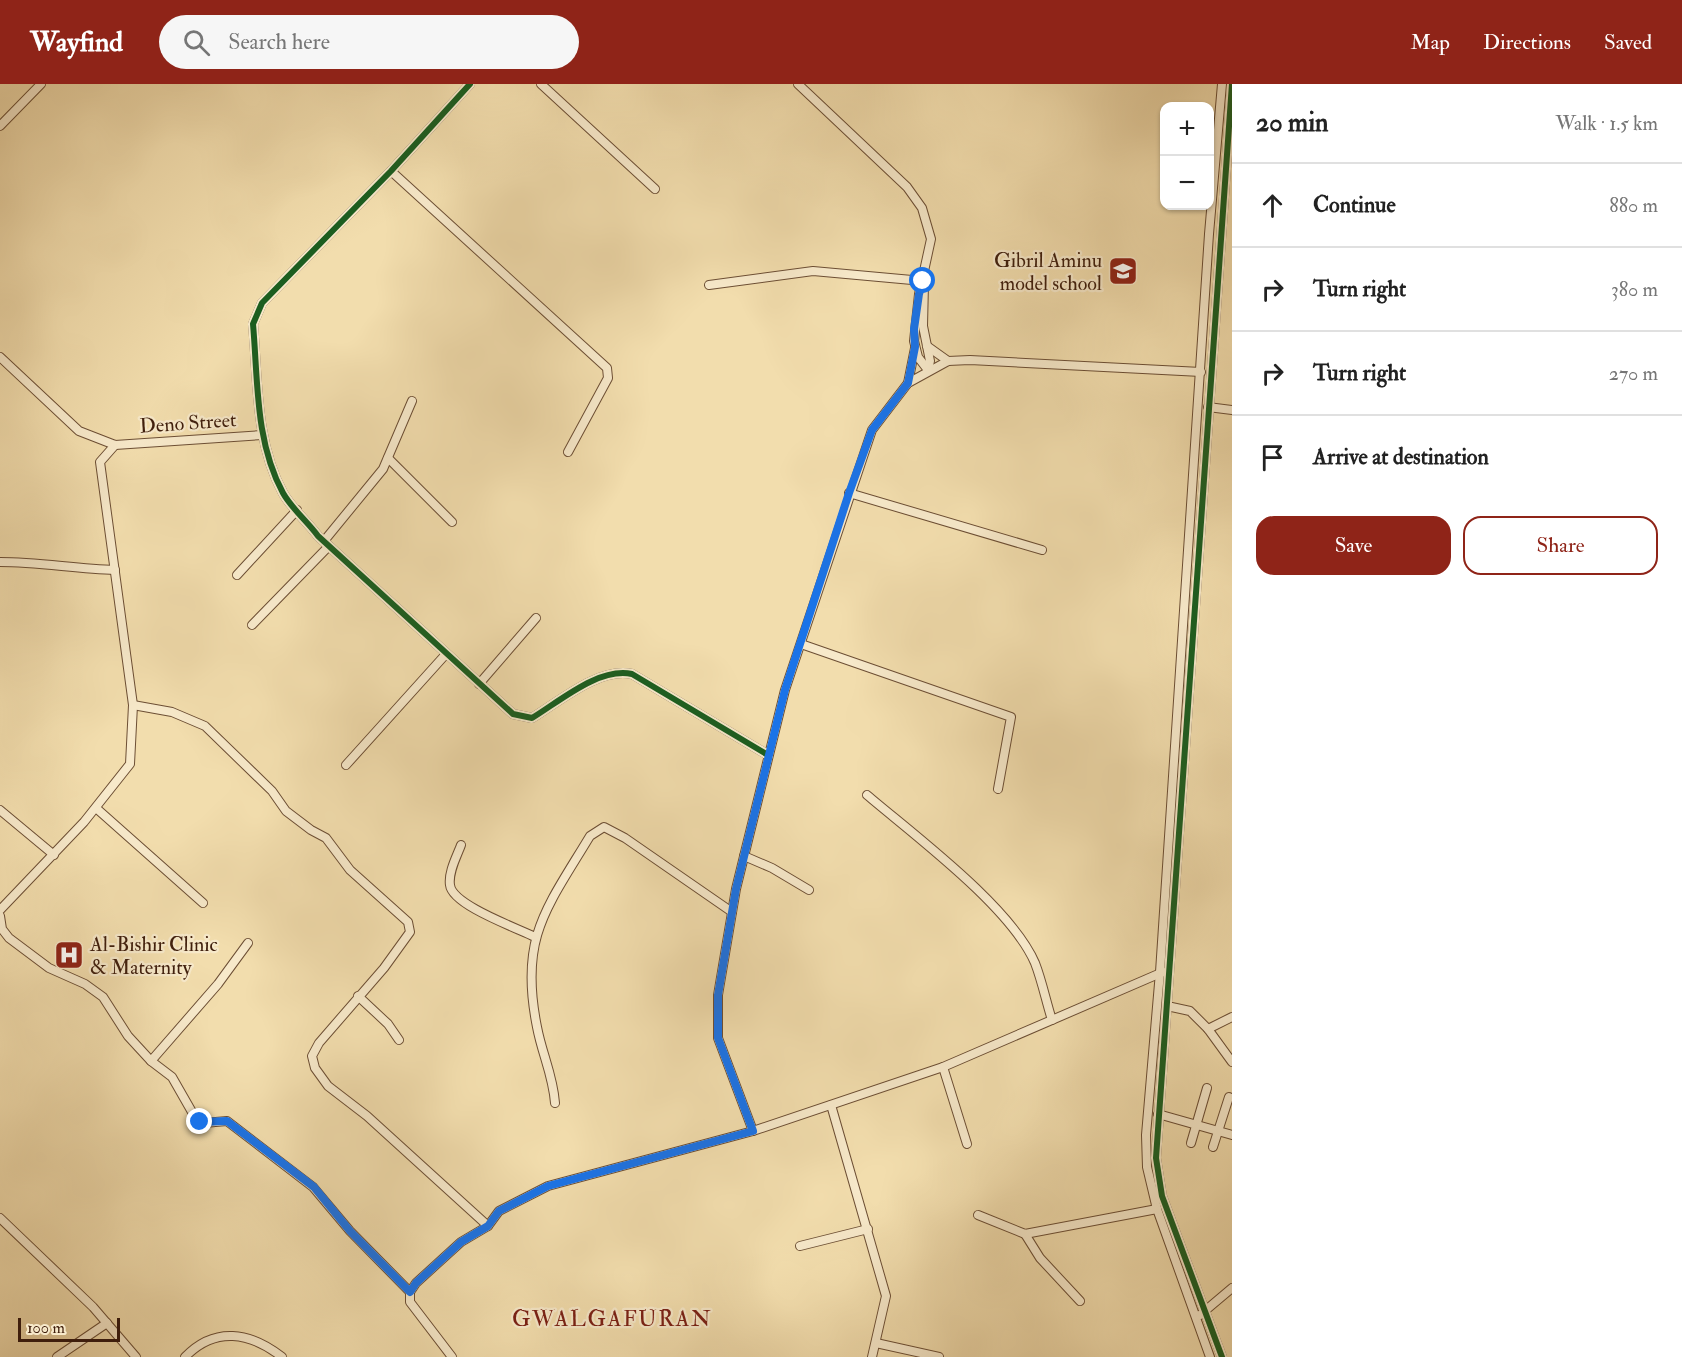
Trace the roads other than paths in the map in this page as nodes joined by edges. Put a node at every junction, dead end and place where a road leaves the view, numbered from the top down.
1 (41, 84) edge
2 (470, 84) edge
3 (541, 84) edge
4 (798, 84) edge
5 (1222, 84) edge
6 (1232, 84) edge
7 (0, 126) edge
8 (392, 171) junction
9 (656, 189) dead end
10 (1209, 244) junction
11 (1219, 245) junction
12 (923, 281) junction
13 (709, 285) dead end
14 (927, 346) junction
15 (915, 347) junction
16 (0, 357) edge
17 (948, 361) junction
18 (927, 370) junction
19 (1201, 372) junction
20 (908, 383) junction
21 (411, 400) dead end
22 (1208, 407) junction
23 (1232, 410) edge
24 (262, 435) junction
25 (115, 445) junction
26 (568, 452) dead end
27 (388, 458) junction
28 (849, 493) junction
29 (297, 510) junction
30 (1191, 511) junction
31 (1201, 513) junction
32 (452, 522) dead end
33 (327, 544) junction
34 (1042, 550) dead end
35 (0, 562) edge
36 (115, 570) junction
37 (237, 575) dead end
38 (536, 618) dead end
39 (252, 625) dead end
40 (801, 644) junction
41 (446, 654) junction
42 (478, 684) junction
43 (133, 705) junction
44 (768, 755) junction
45 (346, 765) dead end
46 (998, 789) dead end
47 (867, 795) dead end
48 (96, 808) junction
49 (0, 810) edge
50 (461, 845) dead end
51 (54, 855) junction
52 (744, 856) junction
53 (809, 890) dead end
54 (203, 903) dead end
55 (0, 910) edge
56 (732, 912) junction
57 (0, 916) edge
58 (535, 937) junction
59 (248, 943) dead end
60 (1165, 972) junction
61 (358, 996) junction
62 (1167, 1006) junction
63 (1232, 1017) edge
64 (1052, 1020) junction
65 (1208, 1029) junction
66 (399, 1040) dead end
67 (151, 1061) junction
68 (1232, 1062) edge
69 (943, 1067) junction
70 (1207, 1088) dead end
71 (1229, 1097) dead end
72 (555, 1103) dead end
73 (831, 1105) junction
74 (1158, 1114) junction
75 (1196, 1124) junction
76 (753, 1131) junction
77 (1217, 1131) junction
78 (1232, 1135) edge
79 (1191, 1143) dead end
80 (967, 1144) dead end
81 (1213, 1147) dead end
82 (1157, 1209) junction
83 (978, 1215) dead end
84 (0, 1218) edge
85 (488, 1226) junction
86 (868, 1228) junction
87 (1025, 1234) junction
88 (800, 1246) dead end
89 (1232, 1288) edge
90 (410, 1292) junction
91 (1080, 1301) dead end
92 (1205, 1313) junction
93 (1195, 1317) junction
94 (107, 1323) junction
95 (876, 1343) junction
96 (57, 1357) edge
97 (136, 1357) edge
98 (185, 1357) edge
99 (282, 1357) edge
100 (452, 1357) edge
101 (872, 1357) edge
102 (939, 1357) edge
103 (1210, 1357) edge
104 (1222, 1357) edge

1 - 7 street
2 - 8 street
3 - 9 street
4 - 12 street
5 - 10 street
6 - 11 street
8 - 24 street
8 - 26 street
10 - 11 street
10 - 19 street
11 - 22 street
12 - 13 street
12 - 14 street
12 - 15 street
14 - 17 street
14 - 18 street
15 - 18 street
15 - 20 street
16 - 25 street
17 - 18 street
17 - 19 street
18 - 20 street
19 - 30 street
20 - 28 street
21 - 27 street
22 - 23 street
22 - 31 street
24 - 25 street, Deno Street
24 - 29 street
25 - 36 street
27 - 32 street
27 - 33 street
28 - 34 street
28 - 40 street
29 - 33 street
29 - 37 street
30 - 31 street
30 - 60 street
31 - 60 street
33 - 39 street
33 - 41 street
35 - 36 street
36 - 43 street
38 - 42 street
40 - 44 street
40 - 46 street
41 - 42 street
41 - 45 street
42 - 44 street
43 - 48 street
43 - 61 street
44 - 52 street
47 - 64 street
48 - 51 street
48 - 54 street
49 - 51 street
50 - 58 street
51 - 55 street
52 - 53 street
52 - 56 street
56 - 58 street
56 - 76 street
57 - 67 street
58 - 72 street
59 - 67 street
60 - 62 street
60 - 64 street
60 - 82 street
61 - 66 street
61 - 85 street
62 - 65 street
62 - 74 street
63 - 65 street
64 - 69 street
65 - 68 street
67 - 90 street
69 - 73 street
69 - 80 street
70 - 75 street
71 - 77 street
73 - 76 street
73 - 86 street
74 - 75 street
74 - 92 street
75 - 77 street
75 - 79 street
76 - 85 street
77 - 78 street
77 - 81 street
82 - 87 street
82 - 93 street
83 - 87 street
84 - 94 street
85 - 90 street
86 - 88 street
86 - 95 street
87 - 91 street
89 - 92 street
90 - 100 street
92 - 93 street
92 - 104 street
93 - 103 street
94 - 96 street
94 - 97 street
95 - 101 street
95 - 102 street
98 - 99 street

